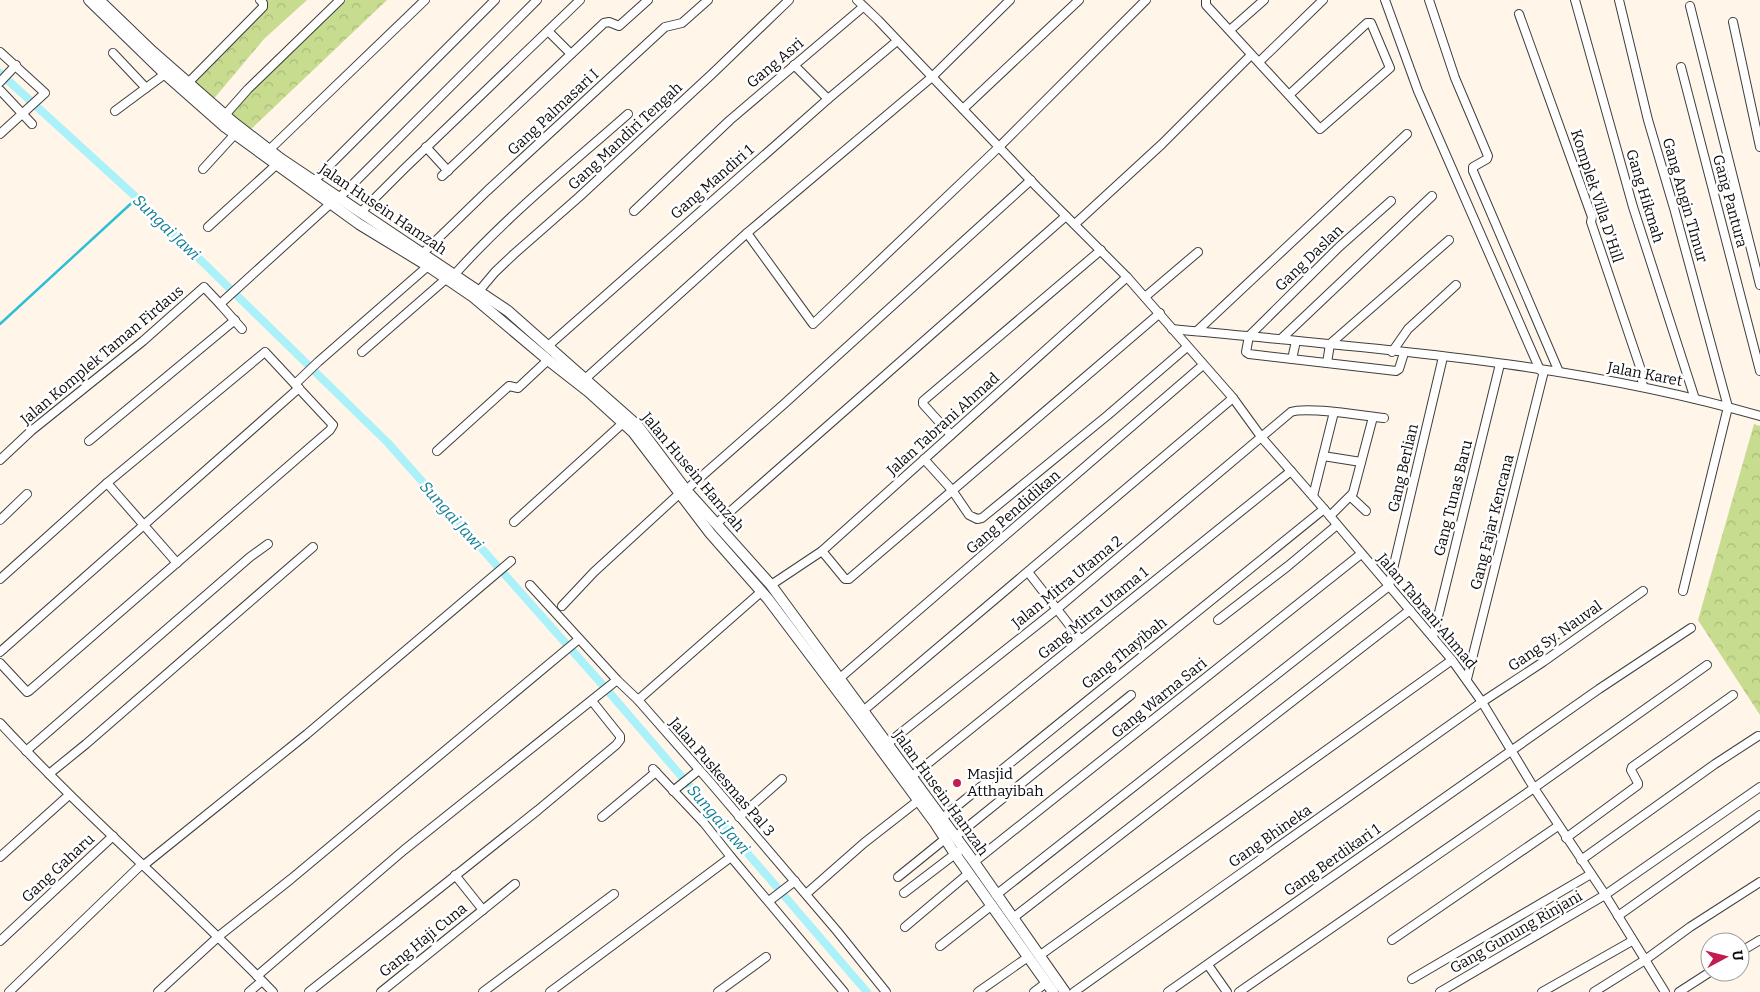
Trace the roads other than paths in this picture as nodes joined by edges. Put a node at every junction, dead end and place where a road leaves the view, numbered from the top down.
1 (89, 0) edge
2 (99, 0) edge
3 (340, 0) edge
4 (425, 0) edge
5 (495, 0) edge
6 (537, 0) edge
7 (580, 0) edge
8 (648, 0) edge
9 (708, 0) edge
10 (789, 0) edge
11 (857, 0) edge
12 (1010, 0) edge
13 (1079, 0) edge
14 (1146, 0) edge
15 (1206, 0) edge
16 (1264, 0) edge
17 (1323, 0) edge
18 (1385, 0) edge
19 (1428, 0) edge
20 (1575, 0) edge
21 (1618, 0) edge
22 (265, 2) edge
23 (1690, 6) dead end
24 (863, 7) junction
25 (1519, 14) dead end
26 (1733, 22) dead end
27 (548, 30) junction
28 (1230, 30) junction
29 (897, 41) junction
30 (0, 52) edge
31 (113, 53) dead end
32 (571, 54) junction
33 (1251, 55) junction
34 (1259, 62) junction
35 (794, 65) junction
36 (1681, 67) dead end
37 (14, 68) junction
38 (165, 74) junction
39 (932, 77) junction
40 (0, 82) edge
41 (185, 86) junction
42 (146, 88) junction
43 (0, 90) edge
44 (1289, 95) junction
45 (828, 99) junction
46 (963, 109) junction
47 (115, 111) dead end
48 (628, 114) dead end
49 (22, 115) junction
50 (225, 115) junction
51 (32, 124) dead end
52 (0, 134) edge
53 (235, 134) junction
54 (1406, 134) dead end
55 (1000, 146) junction
56 (426, 147) junction
57 (1760, 147) edge
58 (269, 150) junction
59 (276, 165) junction
60 (203, 169) dead end
61 (1031, 180) junction
62 (314, 181) junction
63 (1432, 196) dead end
64 (339, 198) junction
65 (1391, 201) dead end
66 (330, 204) junction
67 (634, 211) dead end
68 (1066, 216) junction
69 (364, 220) junction
70 (1075, 224) junction
71 (208, 227) dead end
72 (747, 233) junction
73 (1449, 240) dead end
74 (1101, 250) junction
75 (1198, 252) dead end
76 (422, 254) junction
77 (428, 266) junction
78 (451, 276) junction
79 (1127, 276) junction
80 (1760, 284) edge
81 (1456, 285) dead end
82 (479, 291) junction
83 (1145, 297) junction
84 (220, 304) junction
85 (1160, 313) junction
86 (235, 320) junction
87 (1172, 328) junction
88 (242, 329) dead end
89 (1197, 331) junction
90 (1249, 336) junction
91 (1281, 339) junction
92 (1296, 341) junction
93 (1330, 344) junction
94 (548, 346) junction
95 (1187, 347) junction
96 (362, 352) dead end
97 (1392, 352) junction
98 (1404, 353) junction
99 (1443, 357) junction
100 (1292, 359) junction
101 (548, 360) junction
102 (1327, 363) junction
103 (1500, 364) junction
104 (1204, 365) junction
105 (1542, 370) junction
106 (1760, 371) edge
107 (571, 372) junction
108 (1559, 372) junction
109 (585, 378) junction
110 (297, 386) junction
111 (1643, 387) junction
112 (1233, 398) junction
113 (1695, 399) junction
114 (1728, 407) junction
115 (1334, 412) junction
116 (1373, 416) junction
117 (1760, 416) edge
118 (1384, 418) dead end
119 (623, 423) junction
120 (951, 435) junction
121 (1262, 438) junction
122 (89, 441) dead end
123 (437, 451) dead end
124 (1323, 456) junction
125 (924, 459) junction
126 (0, 460) edge
127 (1361, 462) junction
128 (1291, 471) junction
129 (107, 483) junction
130 (952, 490) junction
131 (683, 492) junction
132 (27, 494) dead end
133 (1313, 496) junction
134 (1351, 497) junction
135 (1324, 509) junction
136 (1366, 511) dead end
137 (1330, 516) junction
138 (0, 520) edge
139 (514, 522) dead end
140 (716, 524) junction
141 (1337, 524) junction
142 (144, 526) junction
143 (268, 544) dead end
144 (313, 547) dead end
145 (822, 551) junction
146 (1361, 554) junction
147 (176, 563) junction
148 (508, 564) dead end
149 (1028, 572) junction
150 (0, 579) edge
151 (530, 585) dead end
152 (771, 585) junction
153 (1389, 586) junction
154 (1643, 591) dead end
155 (1682, 591) dead end
156 (761, 592) junction
157 (562, 606) dead end
158 (1057, 609) junction
159 (1410, 610) junction
160 (1218, 620) dead end
161 (1691, 628) dead end
162 (1433, 638) junction
163 (1081, 640) junction
164 (577, 641) junction
165 (0, 652) edge
166 (1452, 660) junction
167 (0, 663) edge
168 (1707, 665) dead end
169 (840, 678) junction
170 (1467, 679) junction
171 (614, 682) junction
172 (1131, 695) dead end
173 (1733, 695) dead end
174 (594, 699) junction
175 (849, 699) junction
176 (638, 700) junction
177 (1482, 702) junction
178 (863, 711) junction
179 (0, 723) edge
180 (1758, 736) dead end
181 (887, 744) junction
182 (26, 751) junction
183 (1512, 751) junction
184 (698, 770) junction
185 (49, 774) junction
186 (911, 777) junction
187 (782, 779) dead end
188 (1760, 787) edge
189 (1534, 788) junction
190 (675, 789) junction
191 (69, 795) junction
192 (918, 800) junction
193 (1760, 815) edge
194 (602, 817) dead end
195 (739, 817) junction
196 (941, 819) junction
197 (1558, 826) junction
198 (113, 836) junction
199 (950, 838) junction
200 (1566, 838) junction
201 (959, 852) junction
202 (0, 857) edge
203 (731, 857) junction
204 (1581, 860) junction
205 (974, 862) junction
206 (143, 865) junction
207 (969, 873) junction
208 (1592, 874) junction
209 (455, 875) junction
210 (898, 877) dead end
211 (1760, 882) edge
212 (515, 884) dead end
213 (792, 884) junction
214 (904, 893) dead end
215 (614, 894) dead end
216 (806, 894) junction
217 (1605, 895) junction
218 (772, 899) junction
219 (994, 900) junction
220 (483, 910) junction
221 (1618, 916) junction
222 (1013, 918) junction
223 (905, 927) dead end
224 (219, 936) junction
225 (1392, 940) dead end
226 (0, 941) edge
227 (1632, 941) junction
228 (940, 946) dead end
229 (1039, 956) junction
230 (766, 957) dead end
231 (1028, 957) junction
232 (1645, 960) junction
233 (1208, 965) junction
234 (260, 978) junction
235 (1700, 978) edge
236 (1412, 979) dead end
237 (1046, 983) junction
238 (9, 992) edge
239 (158, 992) edge
240 (249, 992) edge
241 (273, 992) edge
242 (309, 992) edge
243 (382, 992) edge
244 (483, 992) edge
245 (550, 992) edge
246 (718, 992) edge
247 (844, 992) edge
248 (886, 992) edge
249 (978, 992) edge
250 (1034, 992) edge
251 (1053, 992) edge
252 (1065, 992) edge
253 (1074, 992) edge
254 (1168, 992) edge
255 (1228, 992) edge
256 (1239, 992) edge
257 (1440, 992) edge
258 (1542, 992) edge
259 (1594, 992) edge
260 (1665, 992) edge
261 (1679, 992) edge

1 - 38 street, Jalan Husein Hamzah
2 - 41 street, Jalan Husein Hamzah
3 - 50 street
4 - 58 street
5 - 62 street
6 - 64 street
7 - 27 street
8 - 32 street
9 - 76 street, Gang Palmasari I
10 - 82 street, Gang Mandiri Tengah
11 - 24 street, Jalan Tabrani Ahmad
12 - 39 street
13 - 46 street
14 - 55 street
15 - 28 street
16 - 28 street
17 - 34 street
18 - 105 street
19 - 108 street
20 - 113 street, Gang Hikmah
21 - 114 street, Gang Angin TImur
22 - 41 street
23 - 80 street
24 - 29 street, Jalan Tabrani Ahmad
24 - 35 street, Gang Asri
25 - 111 street, Komplek Villa D'Hill
26 - 57 street
27 - 32 street
27 - 56 street
28 - 33 street
29 - 39 street, Jalan Tabrani Ahmad
29 - 45 street, Gang Mandiri 1
30 - 37 street
31 - 42 street
32 - 56 street
33 - 34 street
33 - 70 street
34 - 44 street
35 - 45 street
35 - 67 street, Gang Asri
36 - 106 street, Gang Pantura
37 - 40 street
37 - 49 street
38 - 41 street, Jalan Husein Hamzah
38 - 42 street
39 - 46 street, Jalan Tabrani Ahmad
39 - 72 street
41 - 50 street, Jalan Husein Hamzah
41 - 53 street, Jalan Husein Hamzah
42 - 47 street
43 - 49 street
44 - 44 street
45 - 94 street, Gang Mandiri 1
46 - 55 street, Jalan Tabrani Ahmad
48 - 78 street
49 - 51 street
49 - 52 street
50 - 58 street, Jalan Husein Hamzah
53 - 59 street, Jalan Husein Hamzah
53 - 60 street
54 - 89 street
55 - 61 street, Jalan Tabrani Ahmad
55 - 72 street
56 - 69 street
58 - 62 street, Jalan Husein Hamzah
59 - 66 street, Jalan Husein Hamzah
59 - 71 street
61 - 68 street, Jalan Tabrani Ahmad
61 - 131 street
62 - 64 street, Jalan Husein Hamzah
63 - 91 street
64 - 69 street, Jalan Husein Hamzah
65 - 90 street, Gang Daslan
66 - 69 street, Jalan Husein Hamzah
66 - 84 street
68 - 70 street, Jalan Tabrani Ahmad
68 - 140 street
69 - 76 street, Jalan Husein Hamzah
69 - 77 street, Jalan Husein Hamzah
70 - 74 street, Jalan Tabrani Ahmad
72 - 109 street
73 - 93 street
74 - 79 street, Jalan Tabrani Ahmad
74 - 120 street
75 - 83 street
76 - 78 street, Jalan Husein Hamzah
77 - 78 street, Jalan Husein Hamzah
77 - 110 street
78 - 82 street, Jalan Husein Hamzah
78 - 96 street
78 - 101 street, Jalan Husein Hamzah
79 - 83 street, Jalan Tabrani Ahmad
79 - 120 street, Jalan Tabrani Ahmad
81 - 97 street
82 - 94 street, Jalan Husein Hamzah
83 - 85 street, Jalan Tabrani Ahmad
84 - 86 street
84 - 126 street, Jalan Komplek Taman Firdaus
85 - 87 street, Jalan Tabrani Ahmad
85 - 130 street
86 - 88 street
86 - 122 street
87 - 89 street, Jalan Karet
87 - 95 street, Jalan Tabrani Ahmad
89 - 90 street, Jalan Karet
90 - 91 street, Jalan Karet
90 - 100 street
91 - 92 street, Jalan Karet
92 - 93 street, Jalan Karet
92 - 100 street
93 - 97 street, Jalan Karet
93 - 102 street
94 - 107 street, Jalan Husein Hamzah
95 - 104 street, Jalan Tabrani Ahmad
95 - 130 street
97 - 98 street, Jalan Karet
98 - 99 street, Jalan Karet
98 - 102 street
99 - 103 street, Jalan Karet
99 - 153 street, Gang Berlian
100 - 102 street
101 - 107 street, Jalan Husein Hamzah
101 - 123 street
103 - 105 street, Jalan Karet
103 - 162 street, Gang Tunas Baru
104 - 112 street, Jalan Tabrani Ahmad
104 - 169 street, Gang Pendidikan
105 - 108 street, Jalan Karet
105 - 170 street, Gang Fajar Kencana
107 - 109 street, Jalan Husein Hamzah
107 - 119 street, Jalan Husein Hamzah
108 - 111 street, Jalan Karet
109 - 131 street, Jalan Husein Hamzah
110 - 129 street
110 - 142 street
110 - 147 street
111 - 113 street, Jalan Karet
112 - 121 street, Jalan Tabrani Ahmad
112 - 149 street
113 - 114 street, Jalan Karet
114 - 117 street, Jalan Karet
114 - 155 street
115 - 116 street, Jalan Mitra Utama 2
115 - 121 street, Jalan Mitra Utama 2
115 - 124 street
116 - 118 street, Jalan Mitra Utama 2
116 - 127 street
119 - 131 street, Jalan Husein Hamzah
119 - 139 street
120 - 125 street, Jalan Tabrani Ahmad
121 - 128 street, Jalan Tabrani Ahmad
121 - 158 street, Jalan Mitra Utama 2
124 - 127 street
124 - 133 street
125 - 130 street
125 - 145 street, Jalan Tabrani Ahmad
127 - 134 street
128 - 133 street, Jalan Tabrani Ahmad
128 - 163 street, Gang Mitra Utama 1
129 - 142 street
129 - 150 street
130 - 145 street
131 - 140 street, Jalan Husein Hamzah
131 - 156 street, Jalan Husein Hamzah
131 - 157 street
132 - 138 street
133 - 135 street, Jalan Tabrani Ahmad
134 - 136 street
134 - 137 street
135 - 137 street, Jalan Tabrani Ahmad
135 - 196 street, Gang Thayibah
137 - 141 street, Jalan Tabrani Ahmad
140 - 152 street, Jalan Husein Hamzah
141 - 146 street, Jalan Tabrani Ahmad
141 - 160 street
142 - 147 street
142 - 165 street
143 - 182 street
144 - 185 street
145 - 152 street, Jalan Tabrani Ahmad
146 - 153 street, Jalan Tabrani Ahmad
146 - 205 street, Gang Warna Sari
147 - 167 street
148 - 206 street
149 - 158 street
149 - 178 street
151 - 164 street, Jalan Puskesmas Pal 3
152 - 169 street, Jalan Husein Hamzah
153 - 159 street, Jalan Tabrani Ahmad
153 - 219 street
154 - 177 street, Gang Sy. Nauval
156 - 175 street, Jalan Husein Hamzah
156 - 176 street
158 - 163 street
158 - 181 street, Jalan Mitra Utama 2
159 - 162 street, Jalan Tabrani Ahmad
159 - 222 street
161 - 183 street, Gang Berdikari 1
162 - 166 street, Jalan Tabrani Ahmad
163 - 186 street, Gang Mitra Utama 1
164 - 171 street, Jalan Puskesmas Pal 3
164 - 224 street
166 - 170 street, Jalan Tabrani Ahmad
166 - 229 street
168 - 189 street
169 - 175 street, Jalan Husein Hamzah
170 - 177 street, Jalan Tabrani Ahmad
171 - 174 street
171 - 176 street, Jalan Puskesmas Pal 3
172 - 199 street
173 - 200 street
174 - 209 street
174 - 234 street
175 - 178 street, Jalan Husein Hamzah
175 - 192 street, Jalan Husein Hamzah
176 - 184 street, Jalan Puskesmas Pal 3
177 - 183 street, Jalan Tabrani Ahmad
177 - 253 street, Gang Bhineka
178 - 181 street, Jalan Husein Hamzah
179 - 182 street
180 - 204 street
181 - 186 street, Jalan Husein Hamzah
182 - 185 street
183 - 189 street, Jalan Tabrani Ahmad
183 - 233 street, Gang Berdikari 1
184 - 190 street
184 - 195 street, Jalan Puskesmas Pal 3
185 - 191 street
186 - 196 street, Jalan Husein Hamzah
187 - 195 street
188 - 217 street, Gang Gunung Rinjani
189 - 197 street, Jalan Tabrani Ahmad
189 - 256 street
190 - 194 street
190 - 203 street
191 - 198 street
191 - 202 street
192 - 199 street, Jalan Husein Hamzah
192 - 216 street
193 - 221 street
195 - 213 street, Jalan Puskesmas Pal 3
196 - 199 street, Jalan Husein Hamzah
197 - 200 street, Jalan Tabrani Ahmad
197 - 225 street
198 - 206 street
198 - 226 street, Gang Gaharu
199 - 201 street, Jalan Husein Hamzah
199 - 210 street
200 - 204 street, Jalan Tabrani Ahmad
201 - 205 street, Jalan Husein Hamzah
201 - 207 street, Jalan Husein Hamzah
201 - 214 street
203 - 218 street
203 - 245 street
204 - 208 street, Jalan Tabrani Ahmad
205 - 219 street, Jalan Husein Hamzah
206 - 224 street
206 - 238 street
207 - 219 street, Jalan Husein Hamzah
207 - 223 street
208 - 217 street, Jalan Tabrani Ahmad
208 - 236 street
209 - 220 street
209 - 242 street
211 - 232 street
212 - 220 street, Gang Haji Cuna
213 - 216 street, Jalan Puskesmas Pal 3
213 - 218 street
215 - 244 street
216 - 248 street, Jalan Puskesmas Pal 3
217 - 221 street, Jalan Tabrani Ahmad
217 - 257 street, Gang Gunung Rinjani
218 - 247 street
219 - 222 street, Jalan Husein Hamzah
219 - 228 street
219 - 231 street, Jalan Husein Hamzah
220 - 243 street, Gang Haji Cuna
221 - 227 street, Jalan Tabrani Ahmad
222 - 229 street, Jalan Husein Hamzah
224 - 234 street
224 - 239 street
227 - 232 street, Jalan Tabrani Ahmad
227 - 258 street
229 - 252 street, Jalan Husein Hamzah
230 - 246 street
231 - 237 street, Jalan Husein Hamzah
231 - 249 street
232 - 259 street
232 - 260 street, Jalan Tabrani Ahmad
233 - 254 street, Gang Berdikari 1
233 - 255 street
234 - 240 street
234 - 241 street
235 - 261 street
237 - 250 street
237 - 251 street, Jalan Husein Hamzah

